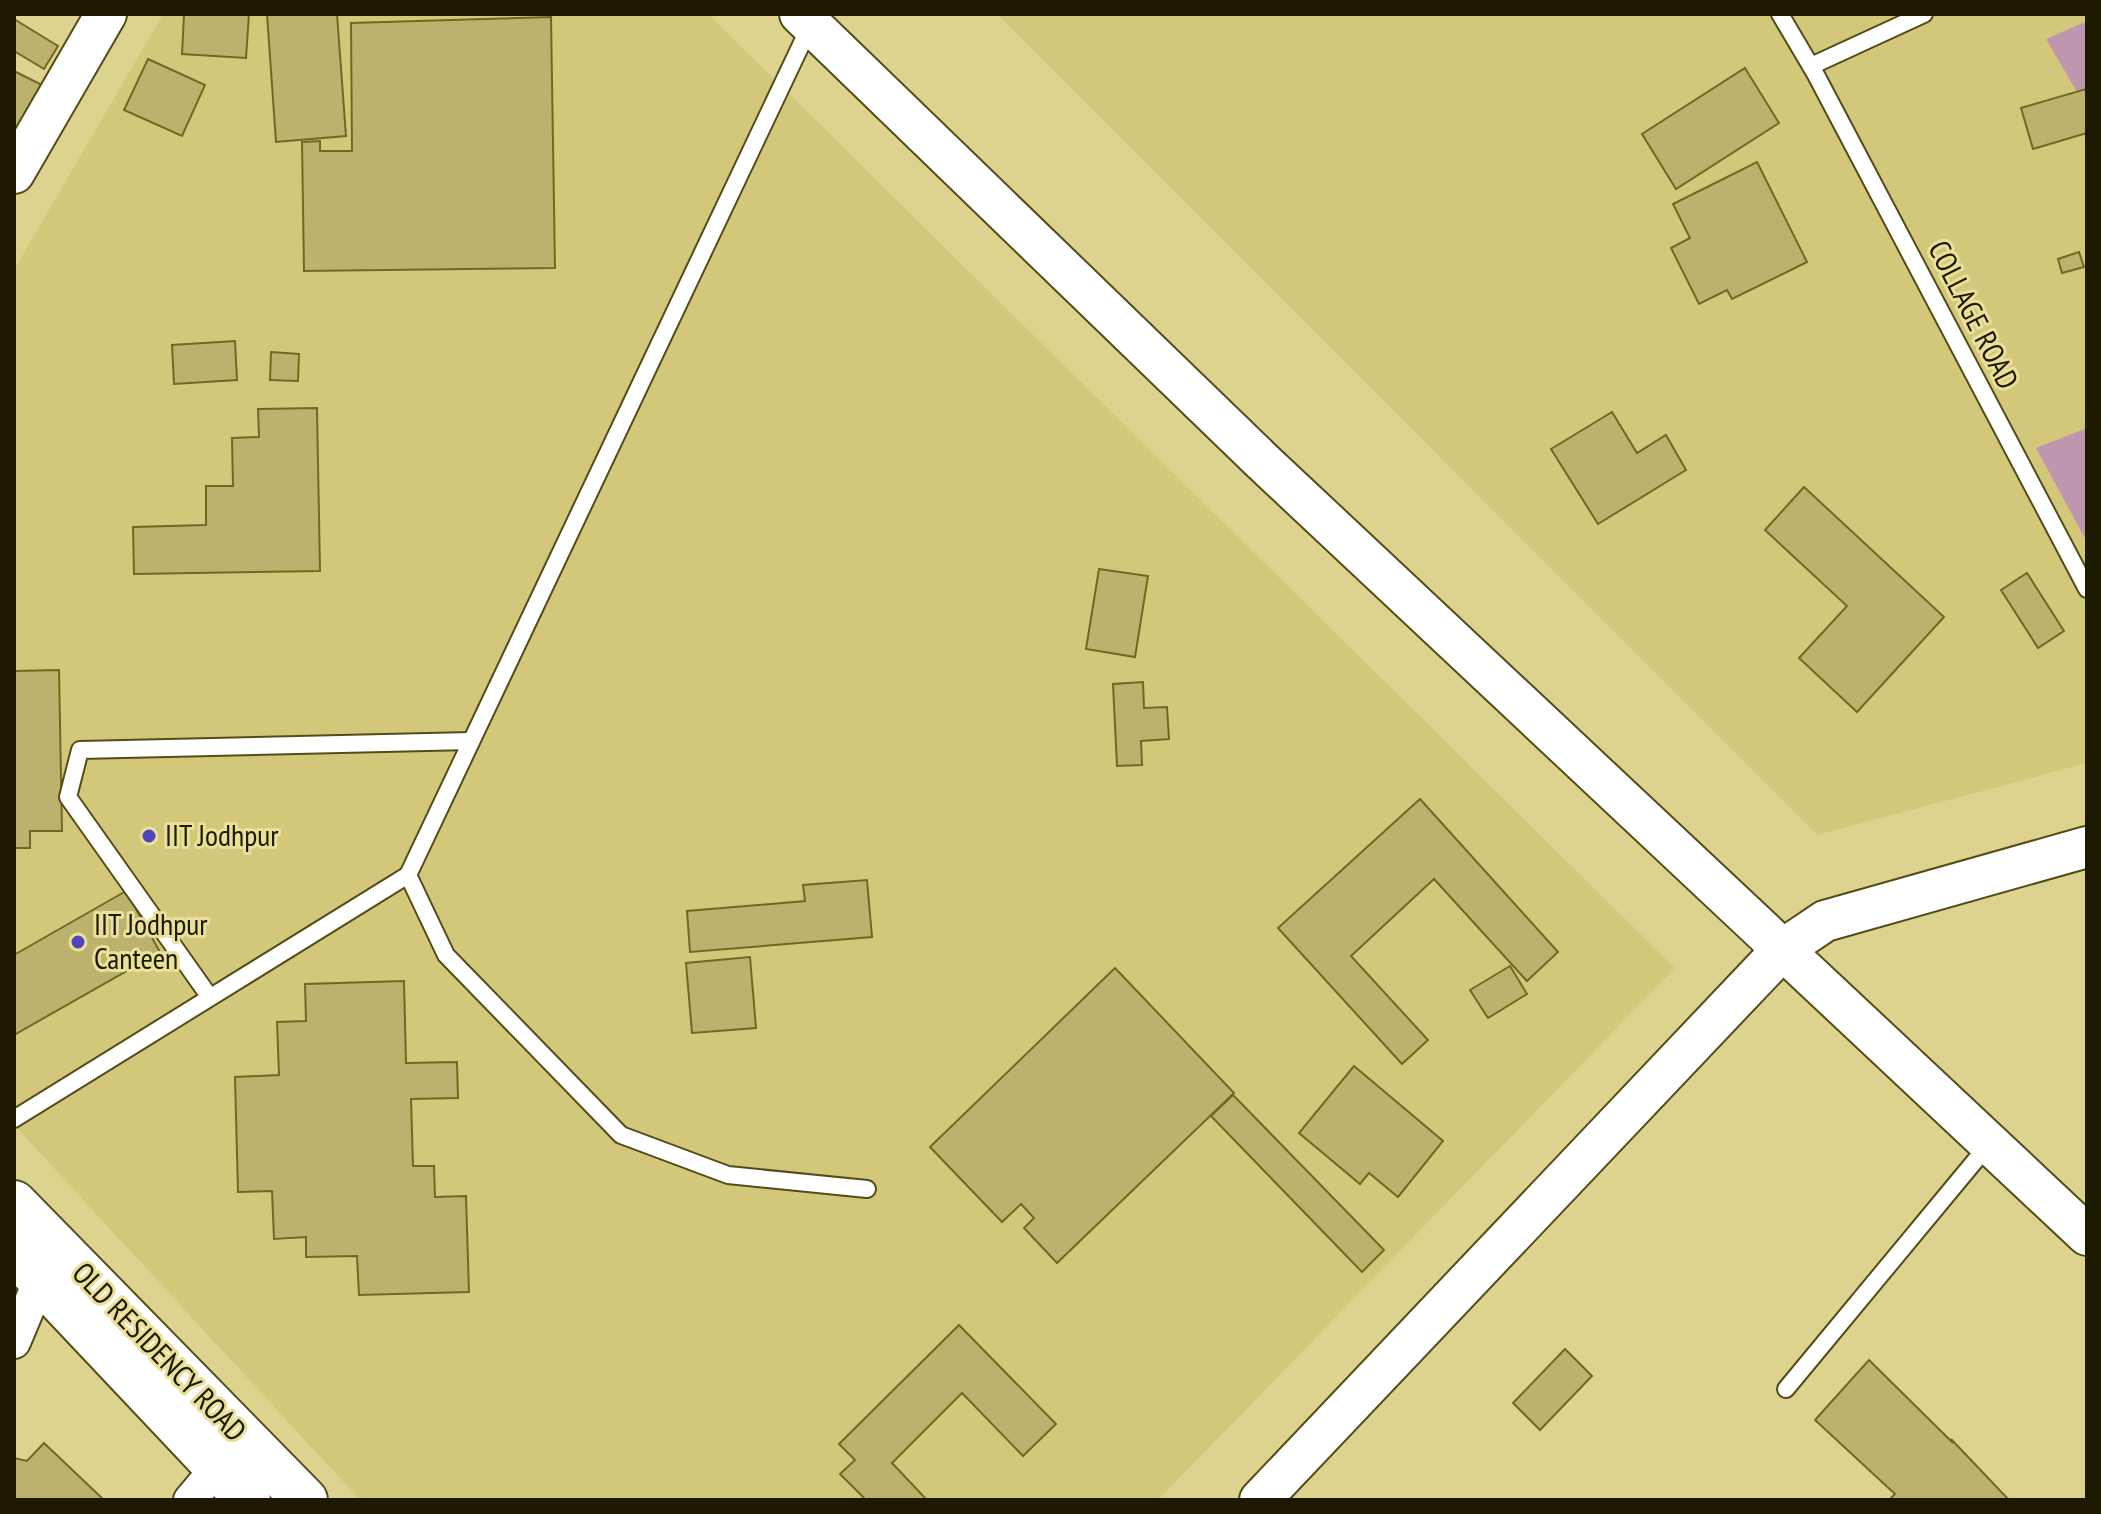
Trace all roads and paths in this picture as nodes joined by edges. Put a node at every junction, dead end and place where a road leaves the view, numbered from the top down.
1 (106, 14) edge
2 (1780, 14) edge
3 (1924, 14) edge
4 (810, 18) edge
5 (1811, 66) junction
6 (14, 173) edge
7 (2087, 589) edge
8 (471, 741) junction
9 (2087, 847) edge
10 (408, 875) junction
11 (1782, 950) junction
12 (209, 996) junction
13 (14, 1119) edge
14 (1990, 1143) junction
15 (867, 1189) dead end
16 (14, 1203) edge
17 (2087, 1235) edge
18 (27, 1266) edge
19 (14, 1342) edge
20 (1786, 1389) dead end
21 (204, 1484) edge
22 (248, 1500) edge
23 (305, 1500) edge
24 (1260, 1500) edge

1 - 6 street
2 - 5 lane, COLLAGE ROAD
3 - 5 lane
4 - 8 lane
4 - 11 street
5 - 7 lane, COLLAGE ROAD
8 - 10 lane
8 - 12 lane
9 - 11 street
10 - 12 lane
10 - 15 lane
11 - 14 street
11 - 24 street
12 - 13 lane
14 - 17 street
14 - 20 lane
16 - 23 highway, OLD RESIDENCY ROAD
18 - 19 street
18 - 21 highway, OLD RESIDENCY ROAD
21 - 22 highway, OLD RESIDENCY ROAD

